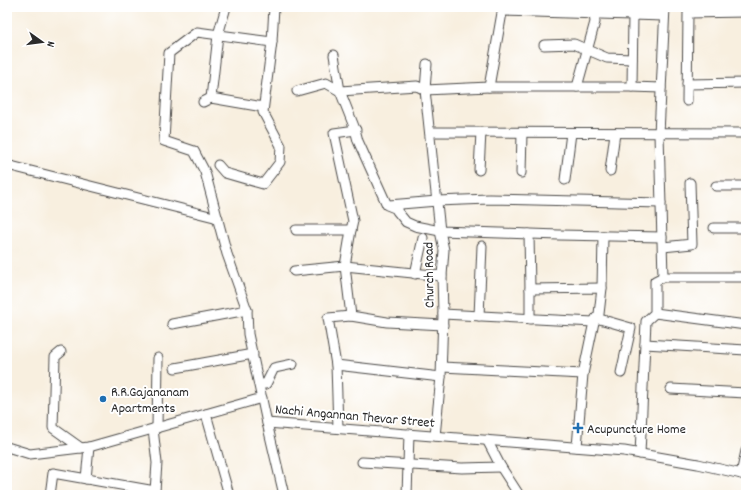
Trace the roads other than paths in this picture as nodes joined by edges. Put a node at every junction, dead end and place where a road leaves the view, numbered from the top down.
1 (226, 7) edge
2 (274, 7) edge
3 (503, 9) edge
4 (664, 11) edge
5 (746, 12) edge
6 (594, 14) junction
7 (633, 15) junction
8 (218, 35) junction
9 (272, 42) junction
10 (544, 45) dead end
11 (587, 50) junction
12 (334, 55) dead end
13 (632, 59) junction
14 (427, 64) dead end
15 (746, 83) edge
16 (687, 84) junction
17 (489, 87) junction
18 (577, 87) junction
19 (632, 87) junction
20 (661, 88) junction
21 (425, 90) junction
22 (297, 91) dead end
23 (340, 91) junction
24 (687, 101) dead end
25 (263, 108) junction
26 (356, 130) junction
27 (430, 132) junction
28 (481, 132) junction
29 (522, 133) junction
30 (571, 133) junction
31 (615, 133) junction
32 (746, 133) edge
33 (659, 134) junction
34 (7, 165) edge
35 (218, 165) dead end
36 (479, 170) dead end
37 (610, 171) dead end
38 (521, 173) dead end
39 (565, 180) dead end
40 (690, 183) dead end
41 (716, 186) dead end
42 (746, 186) edge
43 (437, 200) junction
44 (661, 203) junction
45 (387, 205) junction
46 (218, 218) junction
47 (714, 228) dead end
48 (746, 228) edge
49 (296, 230) dead end
50 (351, 230) junction
51 (440, 231) junction
52 (528, 234) junction
53 (603, 236) junction
54 (662, 237) junction
55 (423, 238) dead end
56 (482, 246) dead end
57 (662, 247) junction
58 (345, 266) junction
59 (294, 271) dead end
60 (415, 274) junction
61 (442, 276) junction
62 (663, 277) junction
63 (746, 277) edge
64 (602, 288) junction
65 (530, 289) junction
66 (247, 310) junction
67 (655, 313) junction
68 (443, 314) junction
69 (351, 316) junction
70 (479, 316) junction
71 (530, 319) junction
72 (595, 320) junction
73 (172, 324) dead end
74 (443, 325) junction
75 (746, 325) edge
76 (645, 344) junction
77 (746, 350) edge
78 (61, 352) dead end
79 (252, 354) junction
80 (158, 358) dead end
81 (293, 364) dead end
82 (336, 365) junction
83 (442, 367) junction
84 (175, 368) dead end
85 (621, 373) dead end
86 (583, 374) junction
87 (441, 377) junction
88 (259, 384) junction
89 (671, 389) dead end
90 (746, 393) edge
91 (262, 398) junction
92 (206, 414) junction
93 (267, 423) junction
94 (338, 428) junction
95 (155, 429) junction
96 (409, 434) junction
97 (435, 436) junction
98 (487, 440) junction
99 (7, 447) edge
100 (577, 447) junction
101 (85, 448) junction
102 (746, 452) edge
103 (640, 454) junction
104 (362, 462) dead end
105 (408, 464) junction
106 (501, 467) junction
107 (744, 475) edge
108 (86, 479) junction
109 (50, 495) edge
110 (228, 495) edge
111 (284, 495) edge
112 (407, 495) edge
113 (519, 495) edge

1 - 8 street
2 - 9 street
3 - 6 street
3 - 17 street
4 - 7 street
4 - 20 street
5 - 16 street
6 - 7 street
6 - 11 street
7 - 13 street
8 - 9 street, Nachi Angannan Thevar Street
8 - 25 street
8 - 46 street, Nachi Angannan Thevar Street
9 - 25 street
10 - 11 street
11 - 13 street
11 - 18 street
12 - 23 street
13 - 19 street
14 - 21 street, Church Road
15 - 16 street
16 - 24 street
17 - 18 street
17 - 21 street
18 - 19 street
19 - 20 street
20 - 33 street
21 - 23 street
21 - 27 street, Church Road
22 - 23 street
23 - 26 street
25 - 35 street
26 - 45 street
26 - 50 street
27 - 28 street
27 - 43 street, Church Road
28 - 29 street
28 - 36 street
29 - 30 street
29 - 38 street
30 - 31 street
30 - 39 street
31 - 33 street
31 - 37 street
32 - 33 street
33 - 44 street
34 - 46 street
40 - 57 street
41 - 42 street
43 - 44 street
43 - 45 street
43 - 51 street, Church Road
44 - 54 street
45 - 51 street
46 - 66 street, Nachi Angannan Thevar Street
47 - 48 street
49 - 50 street
50 - 58 street
51 - 52 street
51 - 61 street, Church Road
52 - 53 street
52 - 65 street
53 - 54 street
53 - 64 street
54 - 57 street
55 - 60 street
56 - 70 street
57 - 62 street
58 - 59 street
58 - 60 street
58 - 69 street
60 - 61 street
61 - 68 street, Church Road
62 - 63 street
62 - 67 street
64 - 65 street
64 - 72 street
65 - 71 street
66 - 73 street
66 - 79 street, Nachi Angannan Thevar Street
67 - 75 street
67 - 76 street
68 - 70 street
68 - 74 street, Church Road
69 - 74 street
69 - 82 street
70 - 71 street
71 - 72 street
72 - 85 street
72 - 86 street
74 - 83 street, Church Road
76 - 77 street
76 - 103 street
78 - 101 street
79 - 84 street
79 - 88 street, Nachi Angannan Thevar Street
80 - 95 street
81 - 88 street
82 - 87 street
82 - 94 street
83 - 86 street
83 - 87 street, Church Road
86 - 100 street
87 - 97 street, Church Road
88 - 91 street, Nachi Angannan Thevar Street
89 - 90 street
91 - 92 street
91 - 93 street, Nachi Angannan Thevar Street
92 - 95 street
92 - 110 street
93 - 94 street, Nachi Angannan Thevar Street
93 - 111 street
94 - 96 street, Nachi Angannan Thevar Street
95 - 101 street
95 - 108 street
96 - 97 street, Nachi Angannan Thevar Street
96 - 105 street
97 - 98 street, Nachi Angannan Thevar Street
98 - 100 street, Nachi Angannan Thevar Street
98 - 106 street
99 - 101 street
100 - 103 street, Nachi Angannan Thevar Street
101 - 108 street
102 - 107 street
103 - 107 street, Nachi Angannan Thevar Street
104 - 105 street
105 - 106 street
105 - 112 street
106 - 113 street
108 - 109 street

